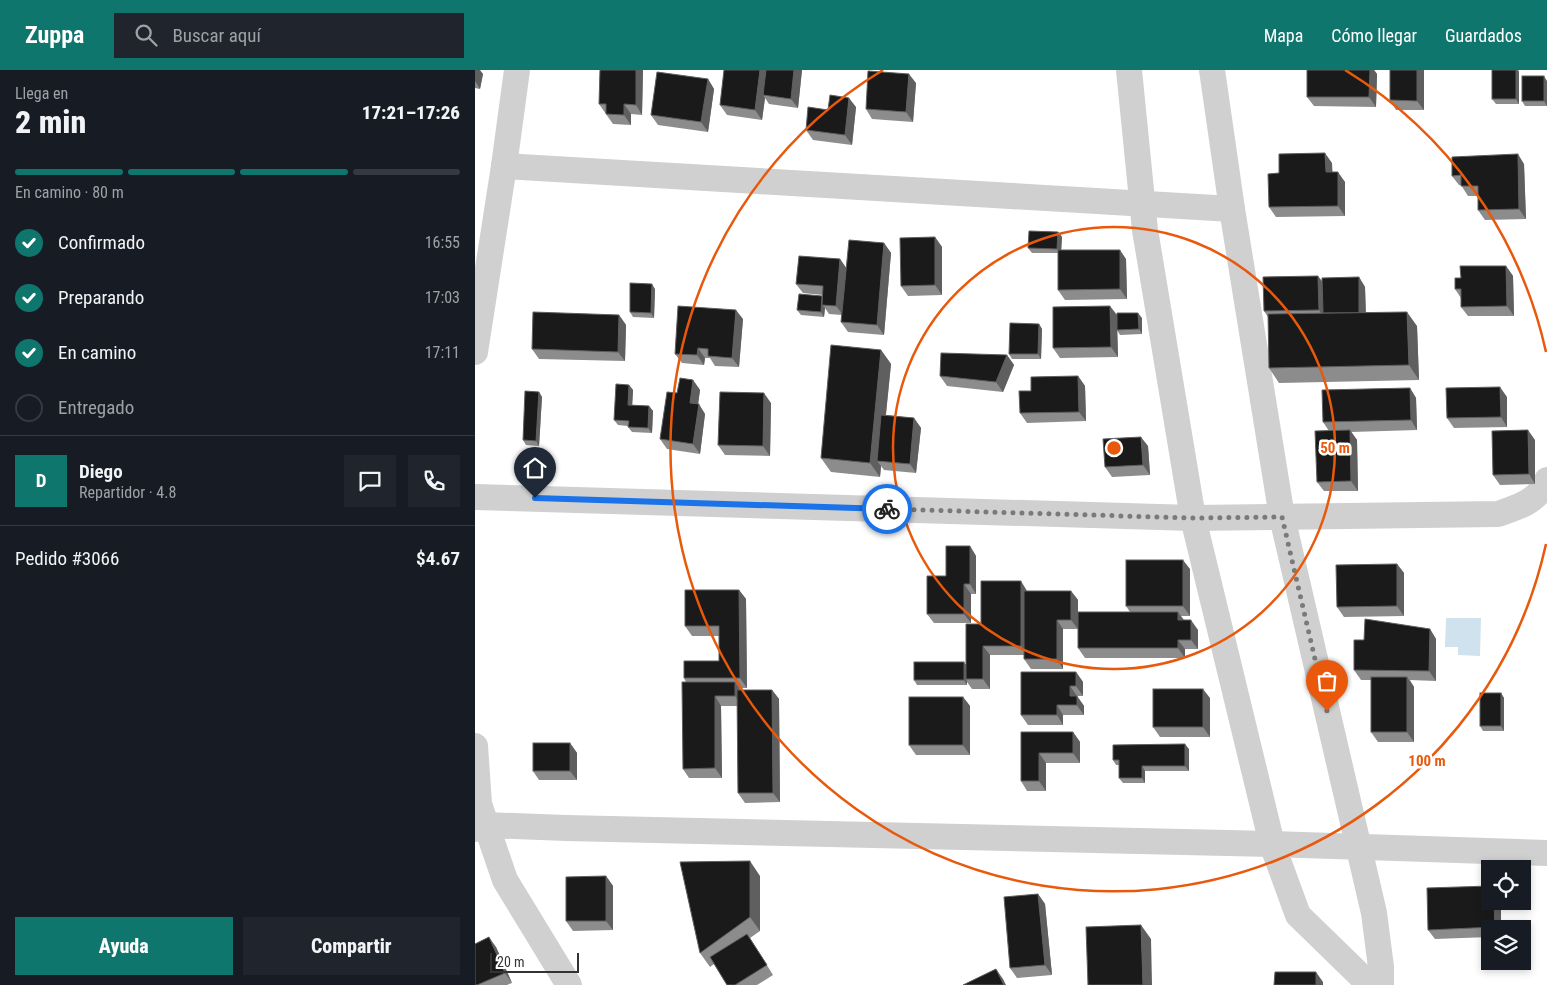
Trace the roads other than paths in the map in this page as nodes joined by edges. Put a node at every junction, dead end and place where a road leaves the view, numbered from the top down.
1 (517, 70) edge
2 (1129, 70) edge
3 (1212, 70) edge
4 (504, 166) junction
5 (1142, 202) junction
6 (1232, 209) junction
7 (475, 352) edge
8 (1547, 480) edge
9 (475, 497) edge
10 (1282, 517) junction
11 (1193, 518) junction
12 (475, 746) edge
13 (480, 827) edge
14 (1272, 844) junction
15 (1358, 847) junction
16 (1547, 853) edge
17 (569, 985) edge
18 (1370, 985) edge
19 (1381, 985) edge

1 - 4 street
2 - 5 street
3 - 6 street
4 - 5 street
4 - 7 street
5 - 6 street
5 - 11 street
6 - 10 street
8 - 10 street
9 - 11 street
10 - 11 street
10 - 15 street
11 - 14 street
12 - 13 street
13 - 14 street
13 - 17 street
14 - 15 street
14 - 18 street
15 - 16 street
15 - 19 street

